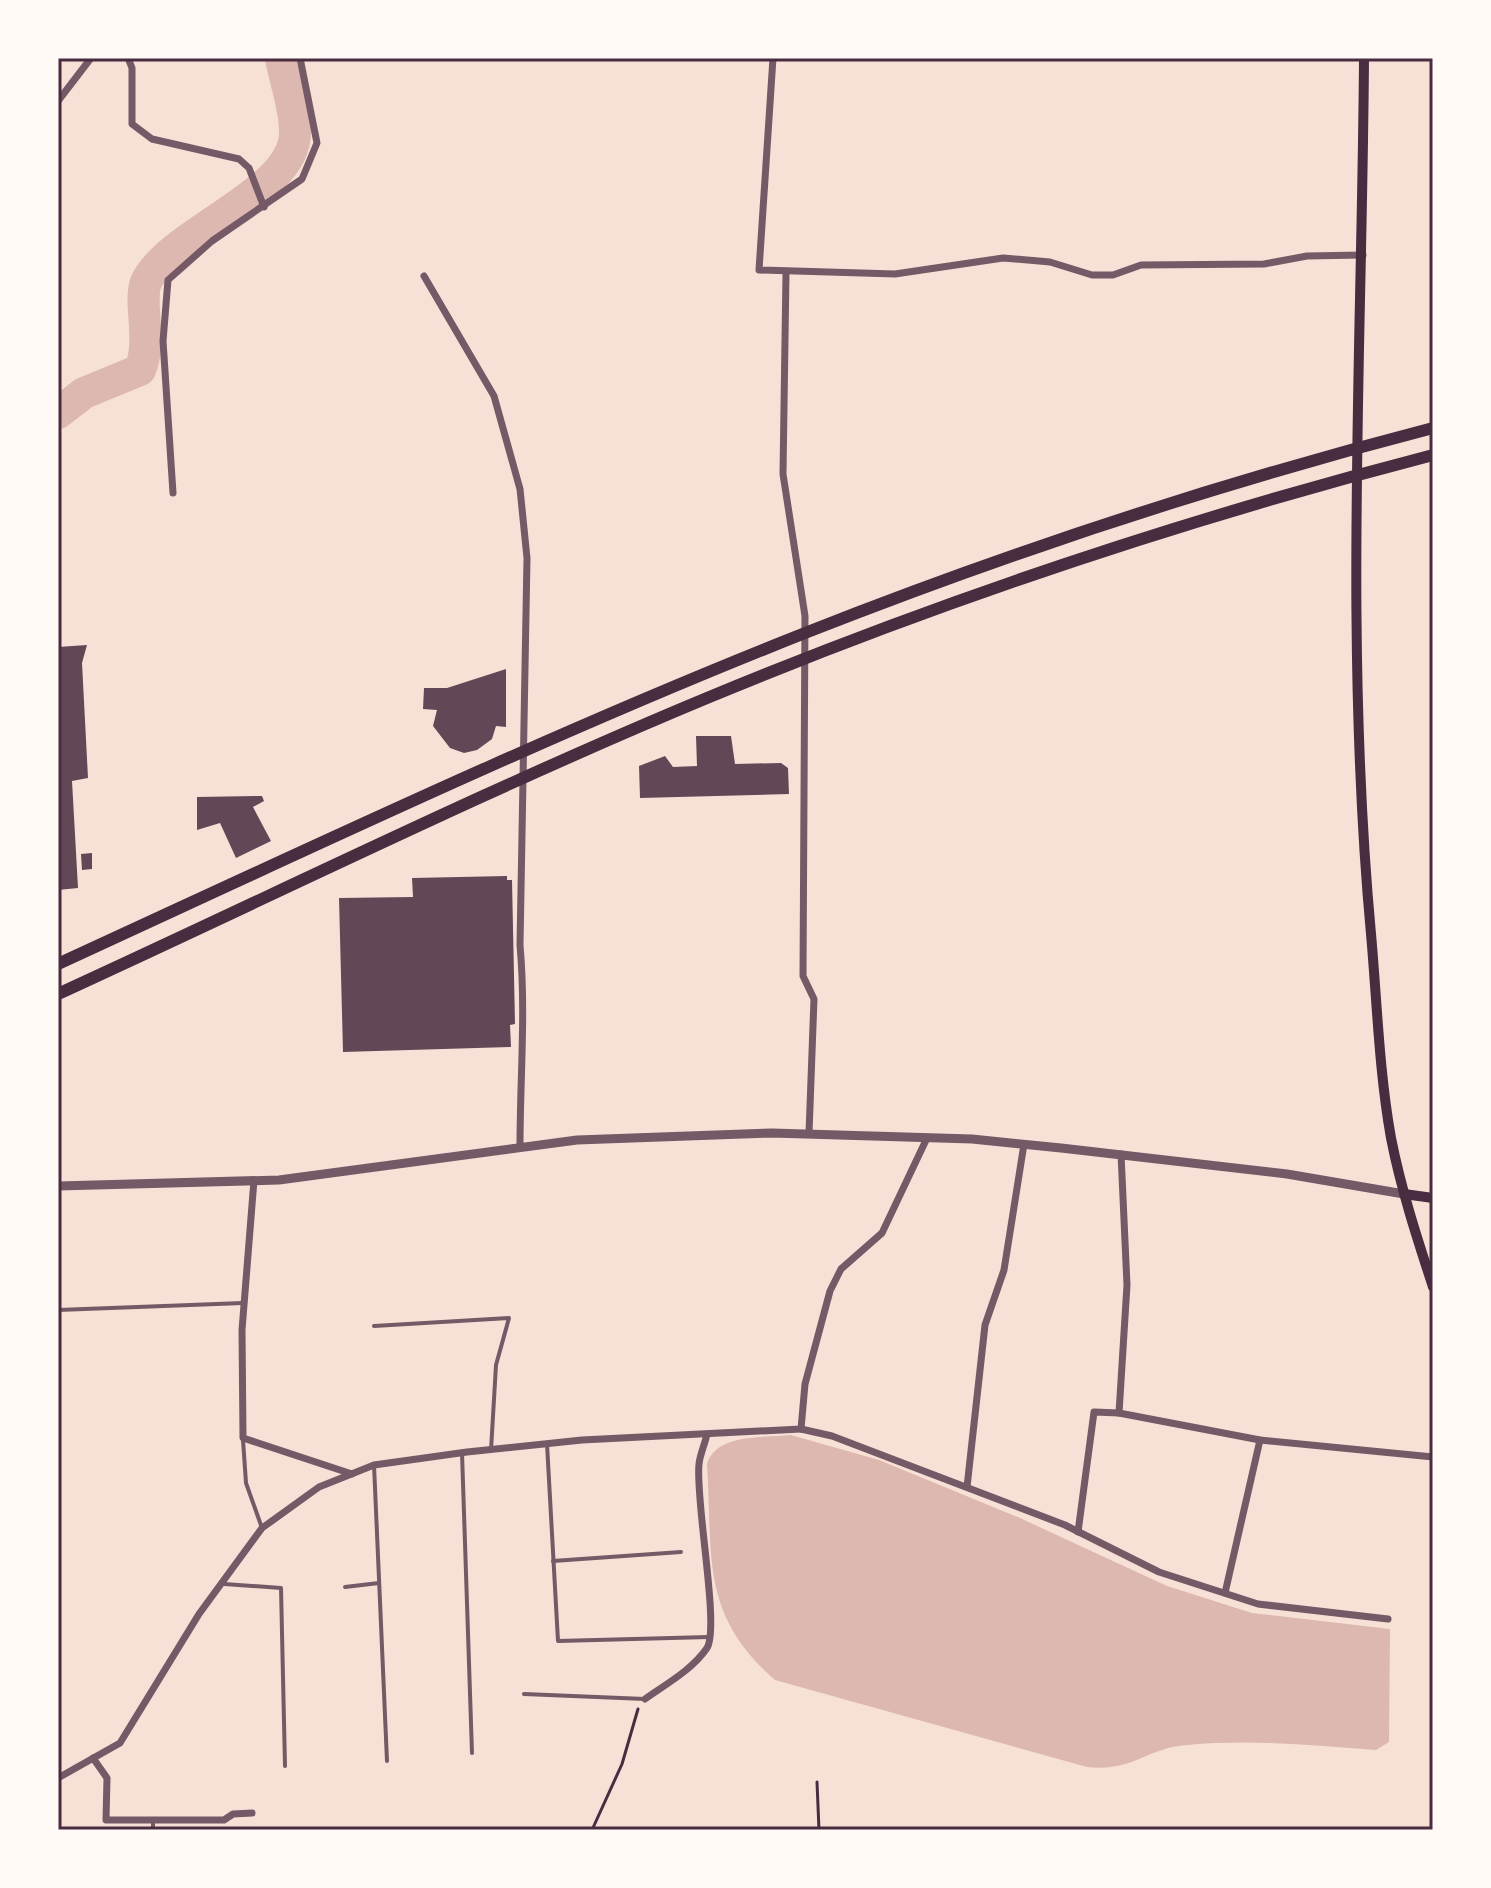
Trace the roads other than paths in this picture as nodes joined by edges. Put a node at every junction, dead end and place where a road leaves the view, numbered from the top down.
1 (91, 58) edge
2 (128, 58) edge
3 (300, 58) edge
4 (773, 58) edge
5 (1364, 58) edge
6 (58, 101) edge
7 (264, 207) junction
8 (1363, 255) junction
9 (786, 273) junction
10 (424, 276) dead end
11 (1433, 428) edge
12 (1355, 450) junction
13 (1433, 455) edge
14 (1354, 478) junction
15 (173, 493) dead end
16 (804, 633) junction
17 (804, 659) junction
18 (524, 750) junction
19 (523, 777) junction
20 (58, 964) edge
21 (58, 994) edge
22 (809, 1133) junction
23 (927, 1138) junction
24 (1024, 1144) junction
25 (520, 1146) junction
26 (1121, 1154) junction
27 (254, 1180) junction
28 (58, 1186) edge
29 (1404, 1194) junction
30 (1433, 1198) edge
31 (1433, 1287) edge
32 (246, 1303) junction
33 (58, 1310) edge
34 (374, 1326) dead end
35 (1119, 1413) junction
36 (801, 1429) junction
37 (707, 1434) junction
38 (243, 1438) junction
39 (1260, 1440) junction
40 (547, 1444) junction
41 (491, 1450) junction
42 (462, 1453) junction
43 (1433, 1457) edge
44 (374, 1465) junction
45 (352, 1474) junction
46 (967, 1487) junction
47 (262, 1528) junction
48 (1078, 1532) junction
49 (681, 1552) dead end
50 (553, 1561) junction
51 (379, 1583) junction
52 (224, 1584) junction
53 (345, 1587) dead end
54 (1225, 1593) junction
55 (1388, 1619) dead end
56 (710, 1637) junction
57 (524, 1694) dead end
58 (645, 1699) joint
59 (472, 1753) dead end
60 (93, 1758) junction
61 (387, 1761) dead end
62 (285, 1766) dead end
63 (58, 1778) edge
64 (252, 1813) dead end
65 (153, 1820) junction
66 (153, 1830) edge

1 - 6 street
2 - 7 street
3 - 7 street
4 - 9 street
5 - 8 main road
7 - 15 street
8 - 9 street
8 - 12 main road
9 - 16 street
10 - 18 street
11 - 12 highway
12 - 14 main road
12 - 16 highway
13 - 14 highway
14 - 17 highway
14 - 29 main road
16 - 17 street
16 - 18 highway
17 - 19 highway
17 - 22 street
18 - 19 street
18 - 20 highway
19 - 21 highway
19 - 25 street
22 - 23 street
22 - 25 street
23 - 24 street
23 - 36 street
24 - 26 street
24 - 46 street
25 - 27 street
26 - 29 street
26 - 35 street
27 - 28 street
27 - 32 street
29 - 30 main road
29 - 31 main road
32 - 33 lane
32 - 38 street
34 - 41 lane
35 - 39 street
35 - 48 street
36 - 37 street
36 - 46 street
37 - 40 street
37 - 56 street
38 - 45 street
38 - 47 lane
39 - 43 street
39 - 54 street
40 - 41 street
40 - 50 lane
41 - 42 street
42 - 44 street
42 - 59 lane
44 - 45 street
44 - 51 lane
45 - 47 street
46 - 48 street
47 - 52 street
48 - 54 street
49 - 50 lane
50 - 56 lane
51 - 53 lane
51 - 61 lane
52 - 60 street
52 - 62 lane
54 - 55 street
56 - 58 street
57 - 58 lane
60 - 63 street
60 - 65 street
64 - 65 street
65 - 66 lane

